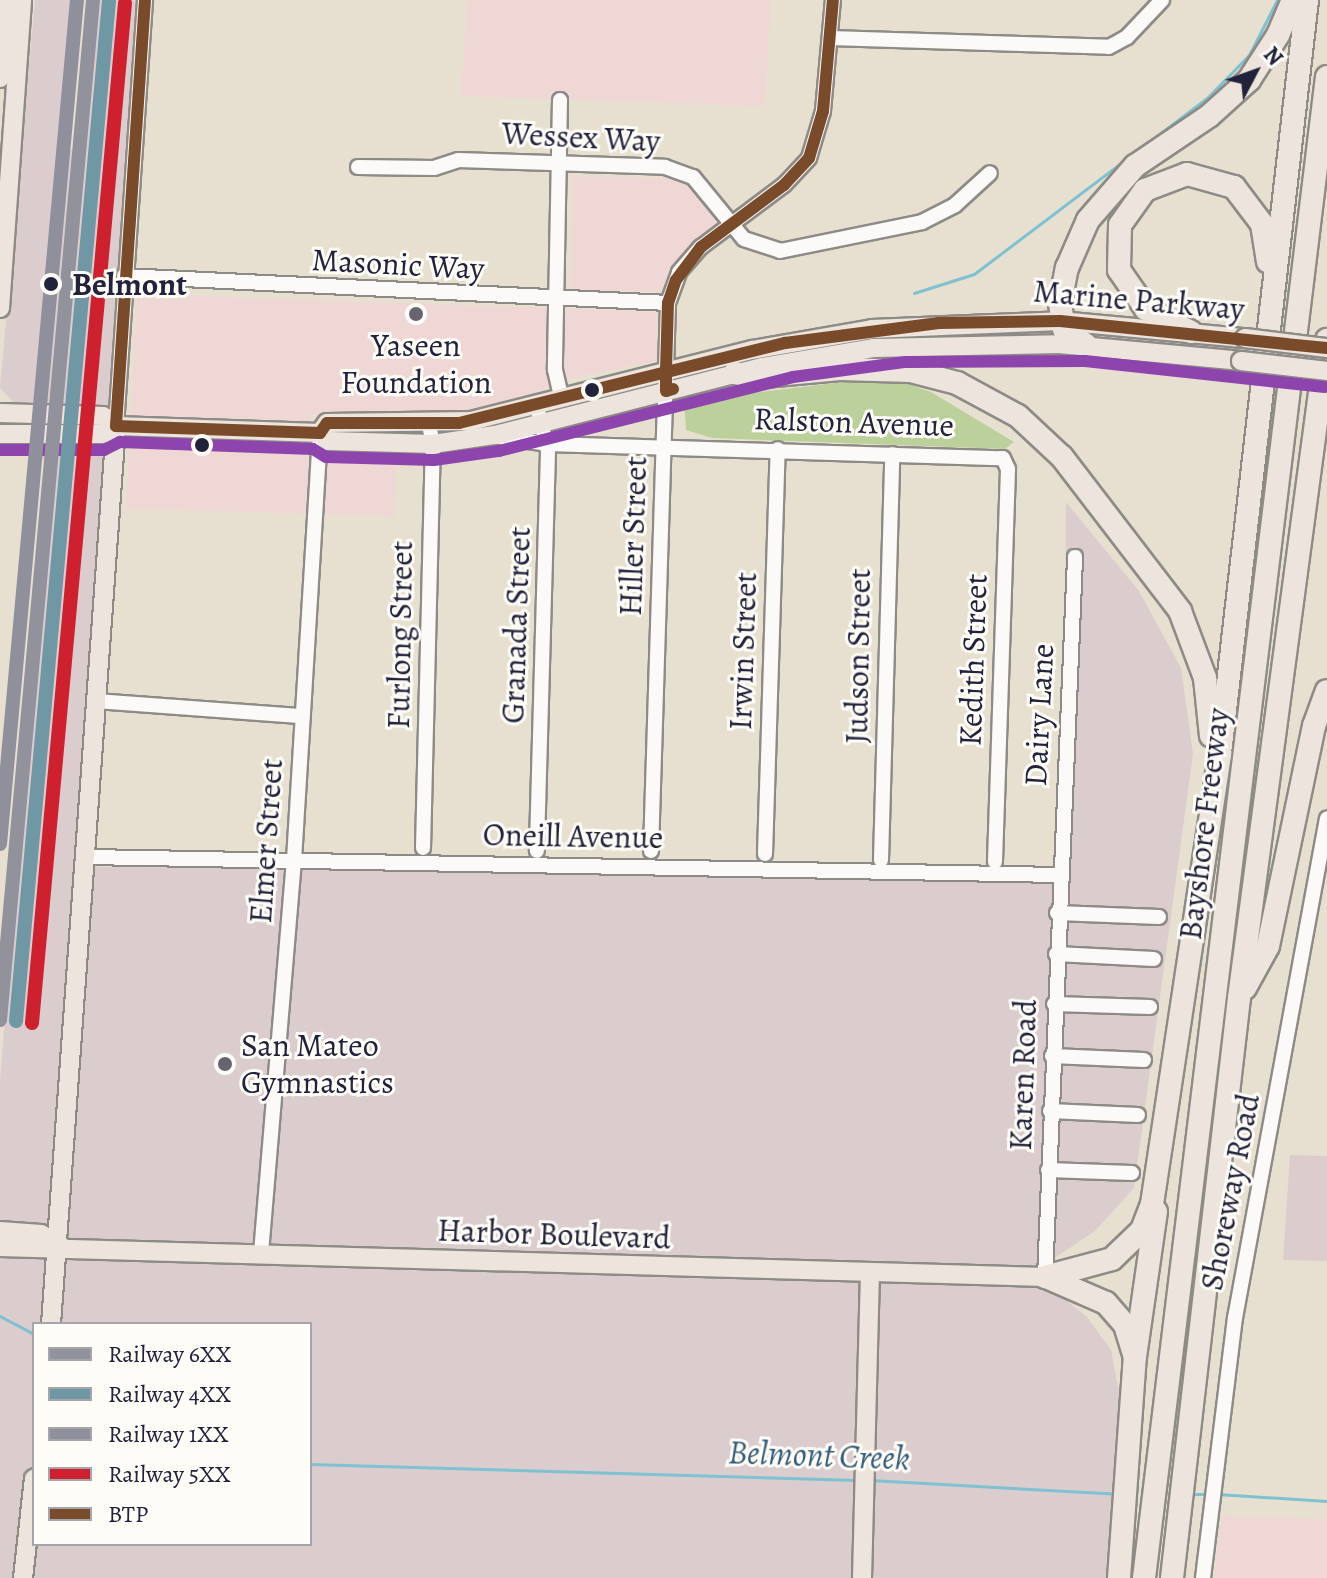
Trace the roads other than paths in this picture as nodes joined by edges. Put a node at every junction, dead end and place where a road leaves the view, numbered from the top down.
1 (7, 0) edge
2 (22, 0) edge
3 (145, 0) edge
4 (833, 0) edge
5 (1161, 0) edge
6 (1293, 0) edge
7 (1307, 0) edge
8 (830, 38) junction
9 (1327, 77) edge
10 (0, 78) edge
11 (560, 100) dead end
12 (558, 163) junction
13 (358, 167) dead end
14 (990, 173) dead end
15 (730, 224) junction
16 (124, 276) junction
17 (557, 300) junction
18 (668, 303) junction
19 (0, 308) edge
20 (1270, 311) junction
21 (1060, 321) junction
22 (1191, 332) junction
23 (1327, 340) edge
24 (1086, 345) junction
25 (1327, 348) edge
26 (666, 370) junction
27 (1327, 371) edge
28 (735, 373) junction
29 (666, 391) junction
30 (561, 396) junction
31 (536, 403) junction
32 (0, 413) edge
33 (542, 422) junction
34 (429, 425) junction
35 (116, 426) junction
36 (320, 433) junction
37 (0, 434) edge
38 (495, 435) junction
39 (433, 444) junction
40 (548, 444) junction
41 (664, 448) junction
42 (778, 449) junction
43 (892, 454) junction
44 (1005, 460) joint
45 (1075, 557) dead end
46 (1327, 691) edge
47 (96, 701) junction
48 (302, 716) junction
49 (1212, 795) junction
50 (1327, 818) edge
51 (423, 848) dead end
52 (537, 851) dead end
53 (651, 851) dead end
54 (765, 854) dead end
55 (87, 857) junction
56 (294, 860) junction
57 (881, 860) dead end
58 (995, 862) dead end
59 (1059, 875) junction
60 (1311, 907) junction
61 (1327, 907) edge
62 (1057, 913) junction
63 (1159, 917) dead end
64 (1056, 954) junction
65 (1154, 959) dead end
66 (1239, 998) junction
67 (1054, 1004) junction
68 (1150, 1007) dead end
69 (1052, 1056) junction
70 (1144, 1060) dead end
71 (1165, 1095) junction
72 (1050, 1111) junction
73 (1138, 1115) dead end
74 (1048, 1170) junction
75 (1132, 1173) dead end
76 (0, 1231) edge
77 (60, 1245) junction
78 (0, 1247) edge
79 (261, 1253) junction
80 (870, 1275) junction
81 (1045, 1277) junction
82 (51, 1322) edge
83 (1135, 1357) junction
84 (32, 1497) edge
85 (23, 1578) edge
86 (862, 1578) edge
87 (1119, 1578) edge
88 (1144, 1578) edge
89 (1172, 1578) edge
90 (1203, 1578) edge

1 - 10 main road
2 - 19 main road
3 - 16 street
4 - 8 street, Hiller Street
5 - 8 street
6 - 21 highway
7 - 20 highway
8 - 15 street, Hiller Street
9 - 88 highway, Bayshore Freeway
11 - 12 street
12 - 13 street, Wessex Way
12 - 15 street, Wessex Way
12 - 17 street
14 - 15 street, Wessex Way
15 - 18 street, Hiller Street
16 - 17 street, Masonic Way
16 - 35 street
17 - 18 street, Masonic Way
17 - 30 street
18 - 26 street, Hiller Street
20 - 22 highway
20 - 49 highway
21 - 22 main road, Marine Parkway
21 - 24 highway
21 - 26 main road, Marine Parkway
22 - 25 main road, Marine Parkway, bridge
23 - 66 highway, Bayshore Freeway
24 - 27 main road, Marine Parkway, bridge
24 - 28 main road, Marine Parkway
26 - 29 street, Hiller Street
26 - 30 main road, Marine Parkway
28 - 29 main road, Marine Parkway
28 - 49 highway
29 - 33 main road, Marine Parkway
29 - 41 street, Hiller Street
30 - 31 main road, Marine Parkway
31 - 33 street, Granada Street
31 - 34 main road, Marine Parkway
32 - 35 main road, Ralston Avenue
33 - 38 main road, Marine Parkway
33 - 40 street, Granada Street
34 - 36 main road, Ralston Avenue
34 - 39 street, Furlong Street
35 - 36 main road, Ralston Avenue
35 - 37 main road, Ralston Avenue
35 - 47 main road
36 - 39 main road, Ralston Avenue
36 - 48 street, Elmer Street
38 - 39 main road, Ralston Avenue
38 - 40 street, Ralston Avenue
39 - 51 street, Furlong Street
40 - 41 street, Ralston Avenue
40 - 52 street, Granada Street
41 - 42 street, Ralston Avenue
41 - 53 street, Hiller Street
42 - 43 street, Ralston Avenue
42 - 54 street, Irwin Street
43 - 44 street, Ralston Avenue
43 - 57 street, Judson Street
44 - 58 street, Kedith Street
45 - 59 street, Dairy Lane
46 - 66 highway
47 - 48 street
47 - 55 main road
48 - 56 street, Elmer Street
49 - 71 highway
50 - 60 street, Shoreway Road
55 - 56 street, Oneill Avenue
55 - 77 main road
56 - 59 street, Oneill Avenue
56 - 79 street, Elmer Street
59 - 62 street, Karen Road
60 - 61 street
60 - 90 street, Shoreway Road
62 - 63 street
62 - 64 street, Karen Road
64 - 65 street
64 - 67 street, Karen Road
66 - 89 highway, Bayshore Freeway
67 - 68 street
67 - 69 street, Karen Road
69 - 70 street
69 - 72 street, Karen Road
71 - 81 highway
71 - 83 highway
72 - 73 street
72 - 74 street, Karen Road
74 - 75 street
74 - 81 street, Karen Road
76 - 77 main road, Harbor Boulevard
77 - 78 main road, Harbor Boulevard
77 - 79 main road, Harbor Boulevard
77 - 82 main road
79 - 80 main road, Harbor Boulevard
80 - 81 main road, Harbor Boulevard
80 - 86 main road
81 - 83 highway
83 - 87 highway
84 - 85 main road

